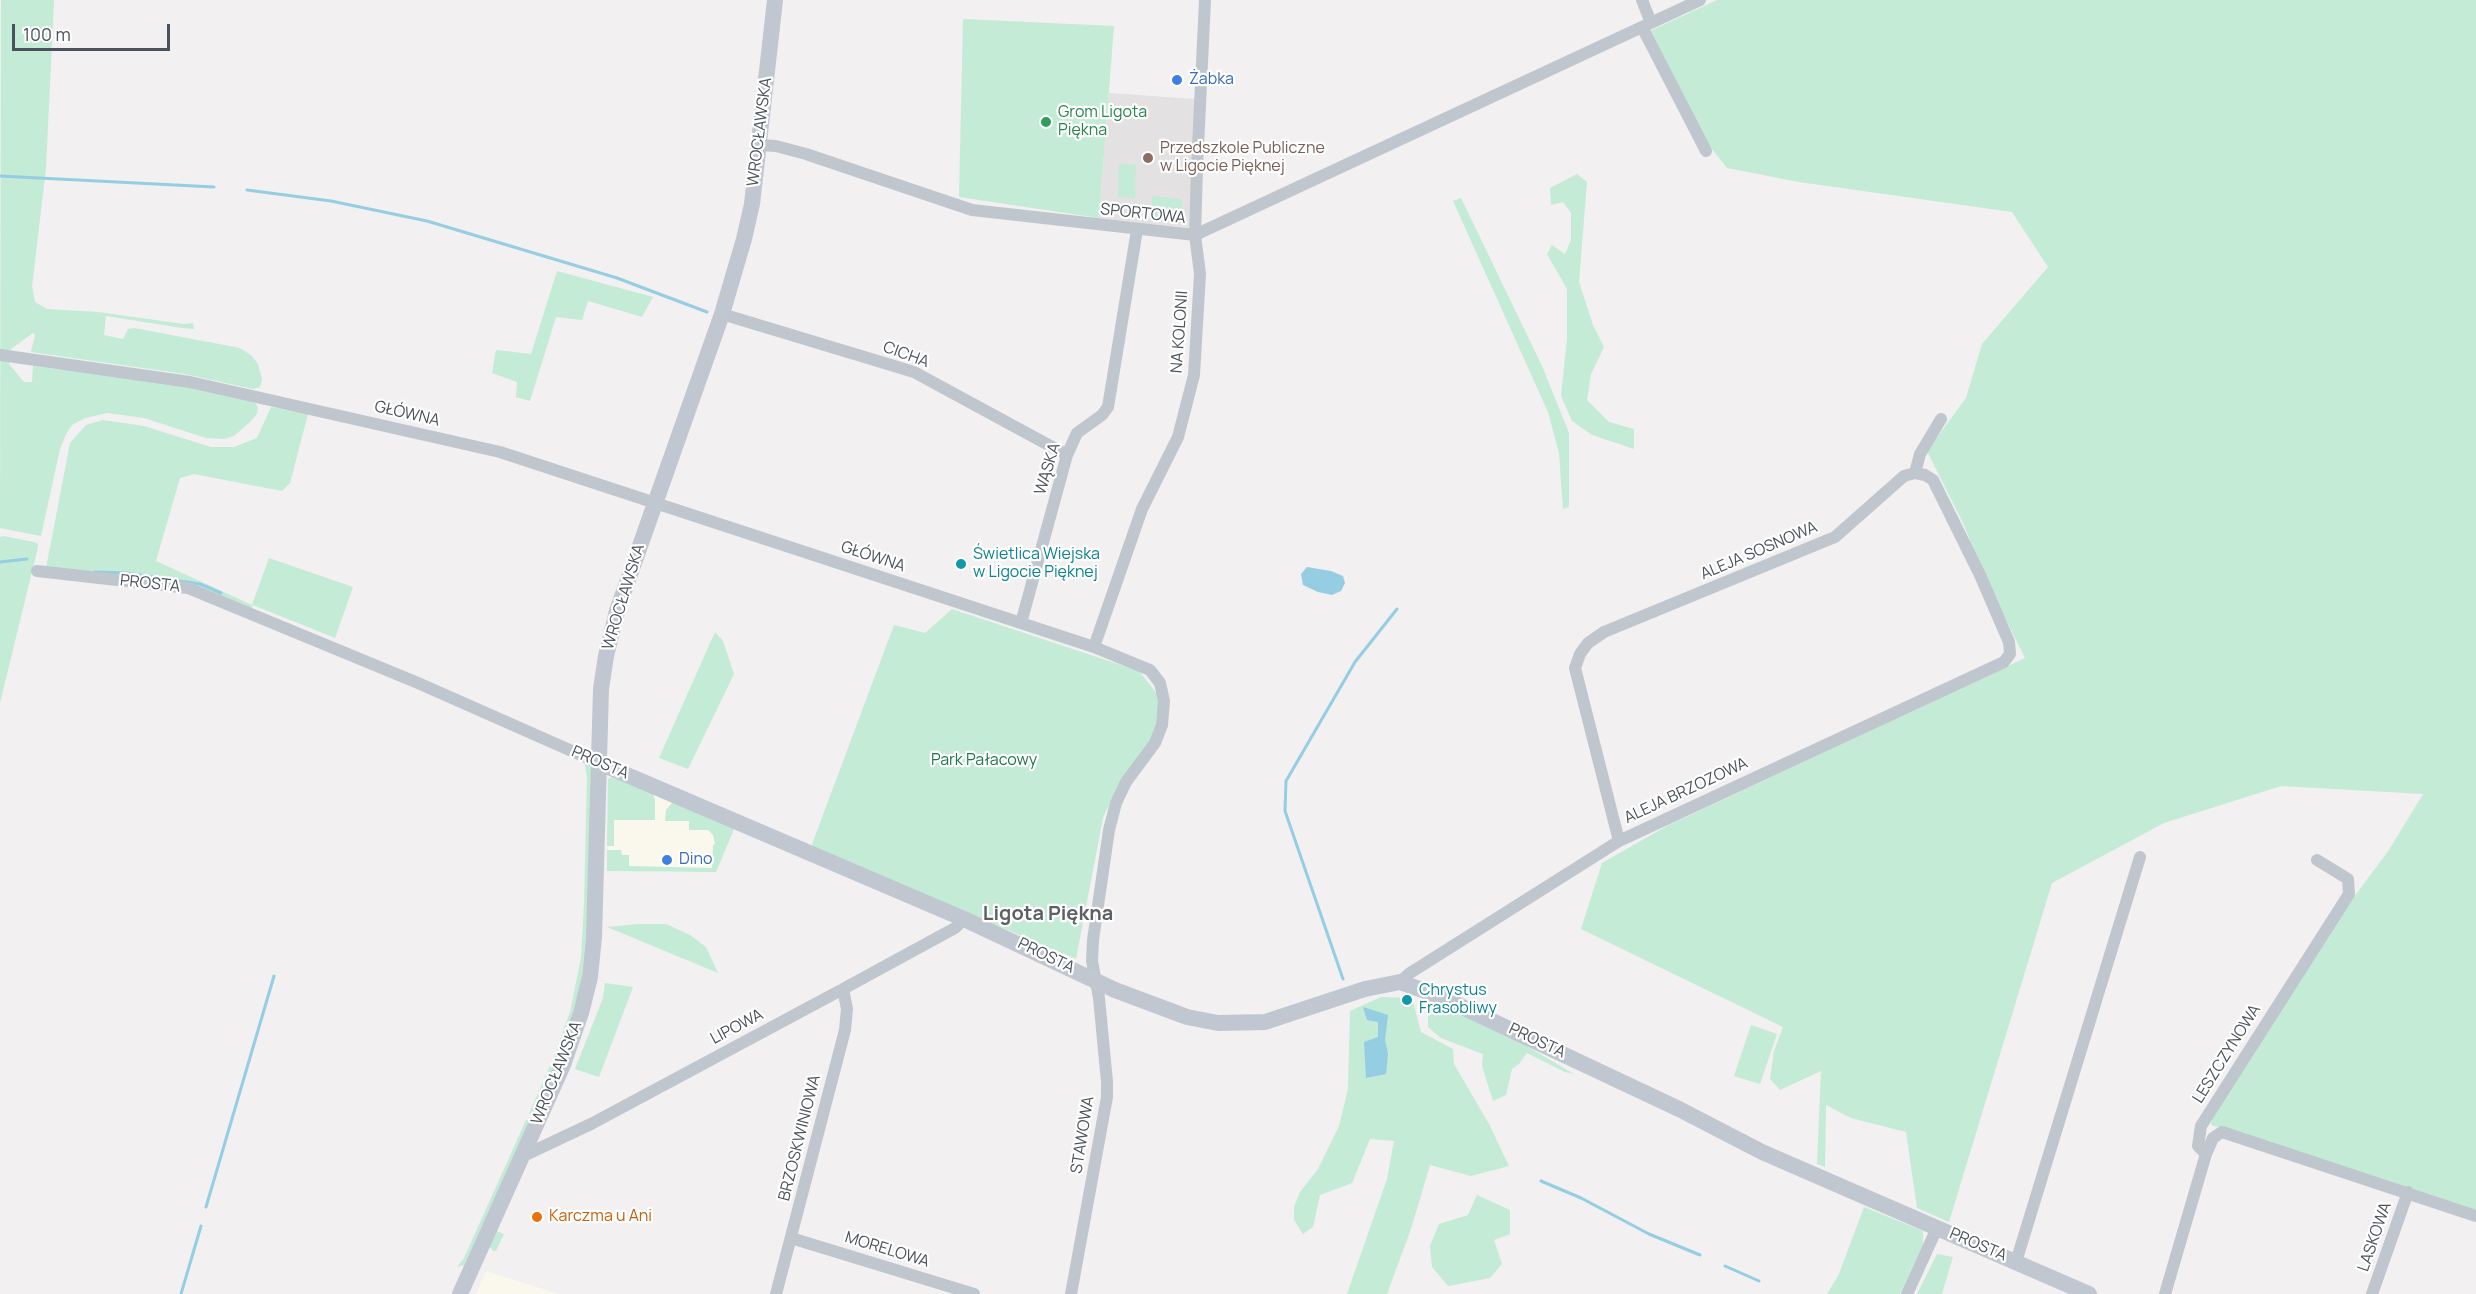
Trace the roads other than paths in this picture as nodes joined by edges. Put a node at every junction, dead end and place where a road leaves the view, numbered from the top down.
1 (775, 0) edge
2 (1205, 0) edge
3 (1642, 0) edge
4 (1700, 0) edge
5 (1646, 25) junction
6 (759, 145) junction
7 (1706, 151) dead end
8 (1137, 230) junction
9 (1196, 236) junction
10 (722, 314) junction
11 (0, 355) edge
12 (1941, 419) dead end
13 (1067, 455) junction
14 (1915, 473) junction
15 (654, 503) junction
16 (37, 571) dead end
17 (1022, 623) junction
18 (1094, 647) junction
19 (599, 763) junction
20 (1619, 841) junction
21 (2140, 857) dead end
22 (2317, 860) dead end
23 (964, 918) junction
24 (1095, 980) junction
25 (1400, 982) junction
26 (843, 989) junction
27 (2206, 1154) junction
28 (522, 1157) junction
29 (2408, 1192) junction
30 (2476, 1216) edge
31 (1937, 1228) junction
32 (791, 1238) junction
33 (2016, 1262) junction
34 (941, 1289) edge
35 (460, 1294) edge
36 (776, 1294) edge
37 (974, 1294) edge
38 (1071, 1294) edge
39 (1907, 1294) edge
40 (2089, 1294) edge
41 (2165, 1294) edge
42 (2372, 1294) edge

1 - 6 street, WROCŁAWSKA
2 - 9 street, NA KOLONII
3 - 5 street
4 - 5 street, SPORTOWA
5 - 7 street
5 - 9 street, SPORTOWA
6 - 8 street, SPORTOWA
6 - 10 street, WROCŁAWSKA
8 - 9 street, SPORTOWA
8 - 13 street, WĄSKA
9 - 18 street, NA KOLONII
10 - 13 street, CICHA
10 - 15 street, WROCŁAWSKA
11 - 15 street, GŁÓWNA
12 - 14 street
13 - 17 street, WĄSKA
14 - 20 street, ALEJA SOSNOWA
14 - 20 street, ALEJA BRZOZOWA
15 - 17 street, GŁÓWNA
15 - 19 street, WROCŁAWSKA
16 - 19 street, PROSTA
17 - 18 street, GŁÓWNA
18 - 24 street, GŁÓWNA
19 - 23 street, PROSTA
19 - 28 street, WROCŁAWSKA
20 - 25 street, ALEJA BRZOZOWA
21 - 33 street, PROSTA
22 - 27 street, LESZCZYNOWA
23 - 24 street, PROSTA
23 - 26 street, LIPOWA
24 - 25 street, PROSTA
24 - 38 street, STAWOWA
25 - 31 street, PROSTA
26 - 28 street, LIPOWA
26 - 32 street, BRZOSKWINIOWA
27 - 29 street
27 - 41 street, LESZCZYNOWA
28 - 35 street, WROCŁAWSKA
29 - 30 street
29 - 42 street, LASKOWA
31 - 33 street, PROSTA
31 - 39 street
32 - 34 street, MORELOWA
32 - 36 street, BRZOSKWINIOWA
33 - 40 street, PROSTA
34 - 37 street, MORELOWA

